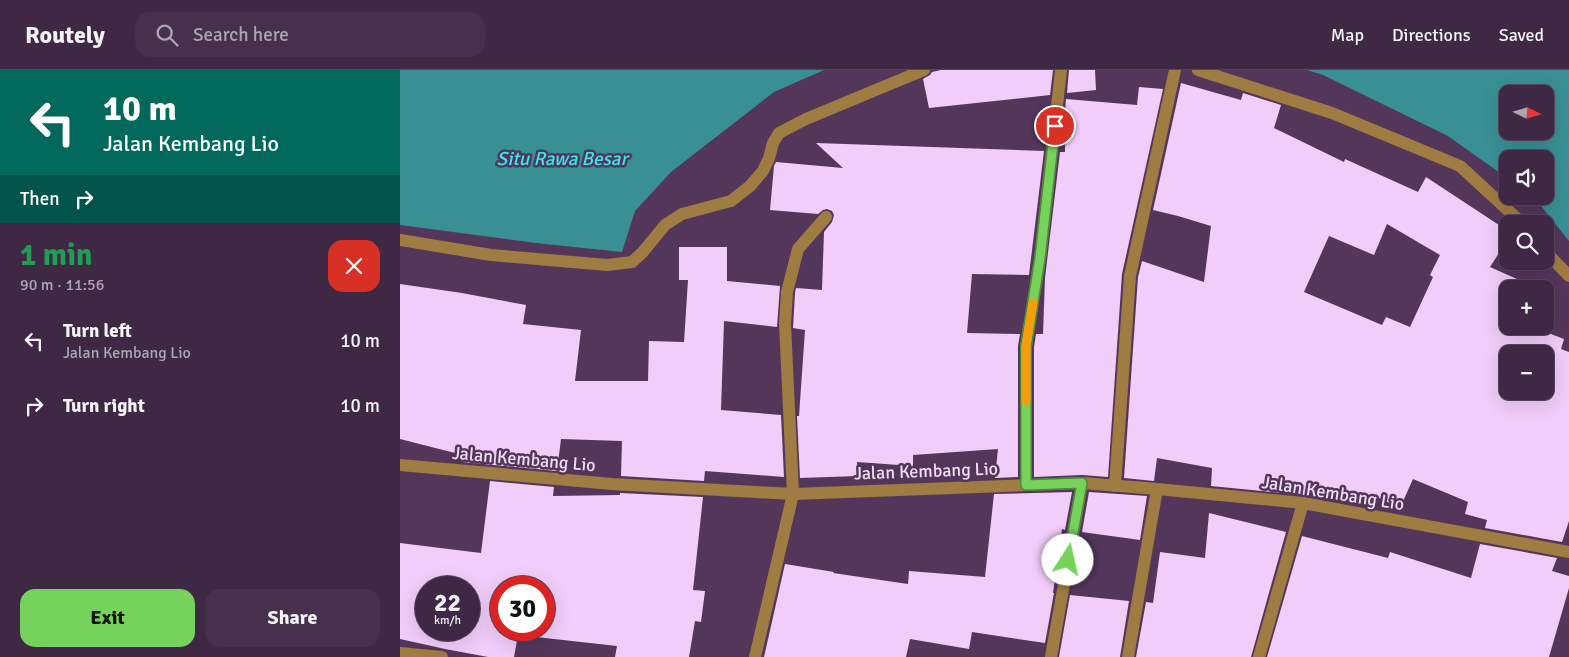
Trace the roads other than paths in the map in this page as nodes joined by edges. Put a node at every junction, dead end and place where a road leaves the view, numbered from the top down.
1 (924, 70) edge
2 (1061, 70) edge
3 (1176, 70) edge
4 (1198, 70) edge
5 (1513, 215) edge
6 (826, 217) dead end
7 (400, 240) edge
8 (1554, 260) edge
9 (1569, 276) edge
10 (400, 465) edge
11 (1082, 483) junction
12 (1026, 485) junction
13 (1115, 486) junction
14 (1157, 489) junction
15 (793, 494) junction
16 (1303, 503) junction
17 (1569, 552) edge
18 (400, 653) edge
19 (442, 657) edge
20 (755, 657) edge
21 (1051, 657) edge
22 (1128, 657) edge
23 (1259, 657) edge

1 - 7 street
2 - 12 street
3 - 13 street
4 - 5 street
6 - 15 street
8 - 9 street
10 - 15 street, Jalan Kembang Lio
11 - 12 street, Jalan Kembang Lio
11 - 13 street, Jalan Kembang Lio
11 - 21 street
12 - 15 street, Jalan Kembang Lio
13 - 14 street, Jalan Kembang Lio
14 - 16 street, Jalan Kembang Lio
14 - 22 street
15 - 20 street
16 - 17 street, Jalan Kembang Lio
16 - 23 street
18 - 19 street

